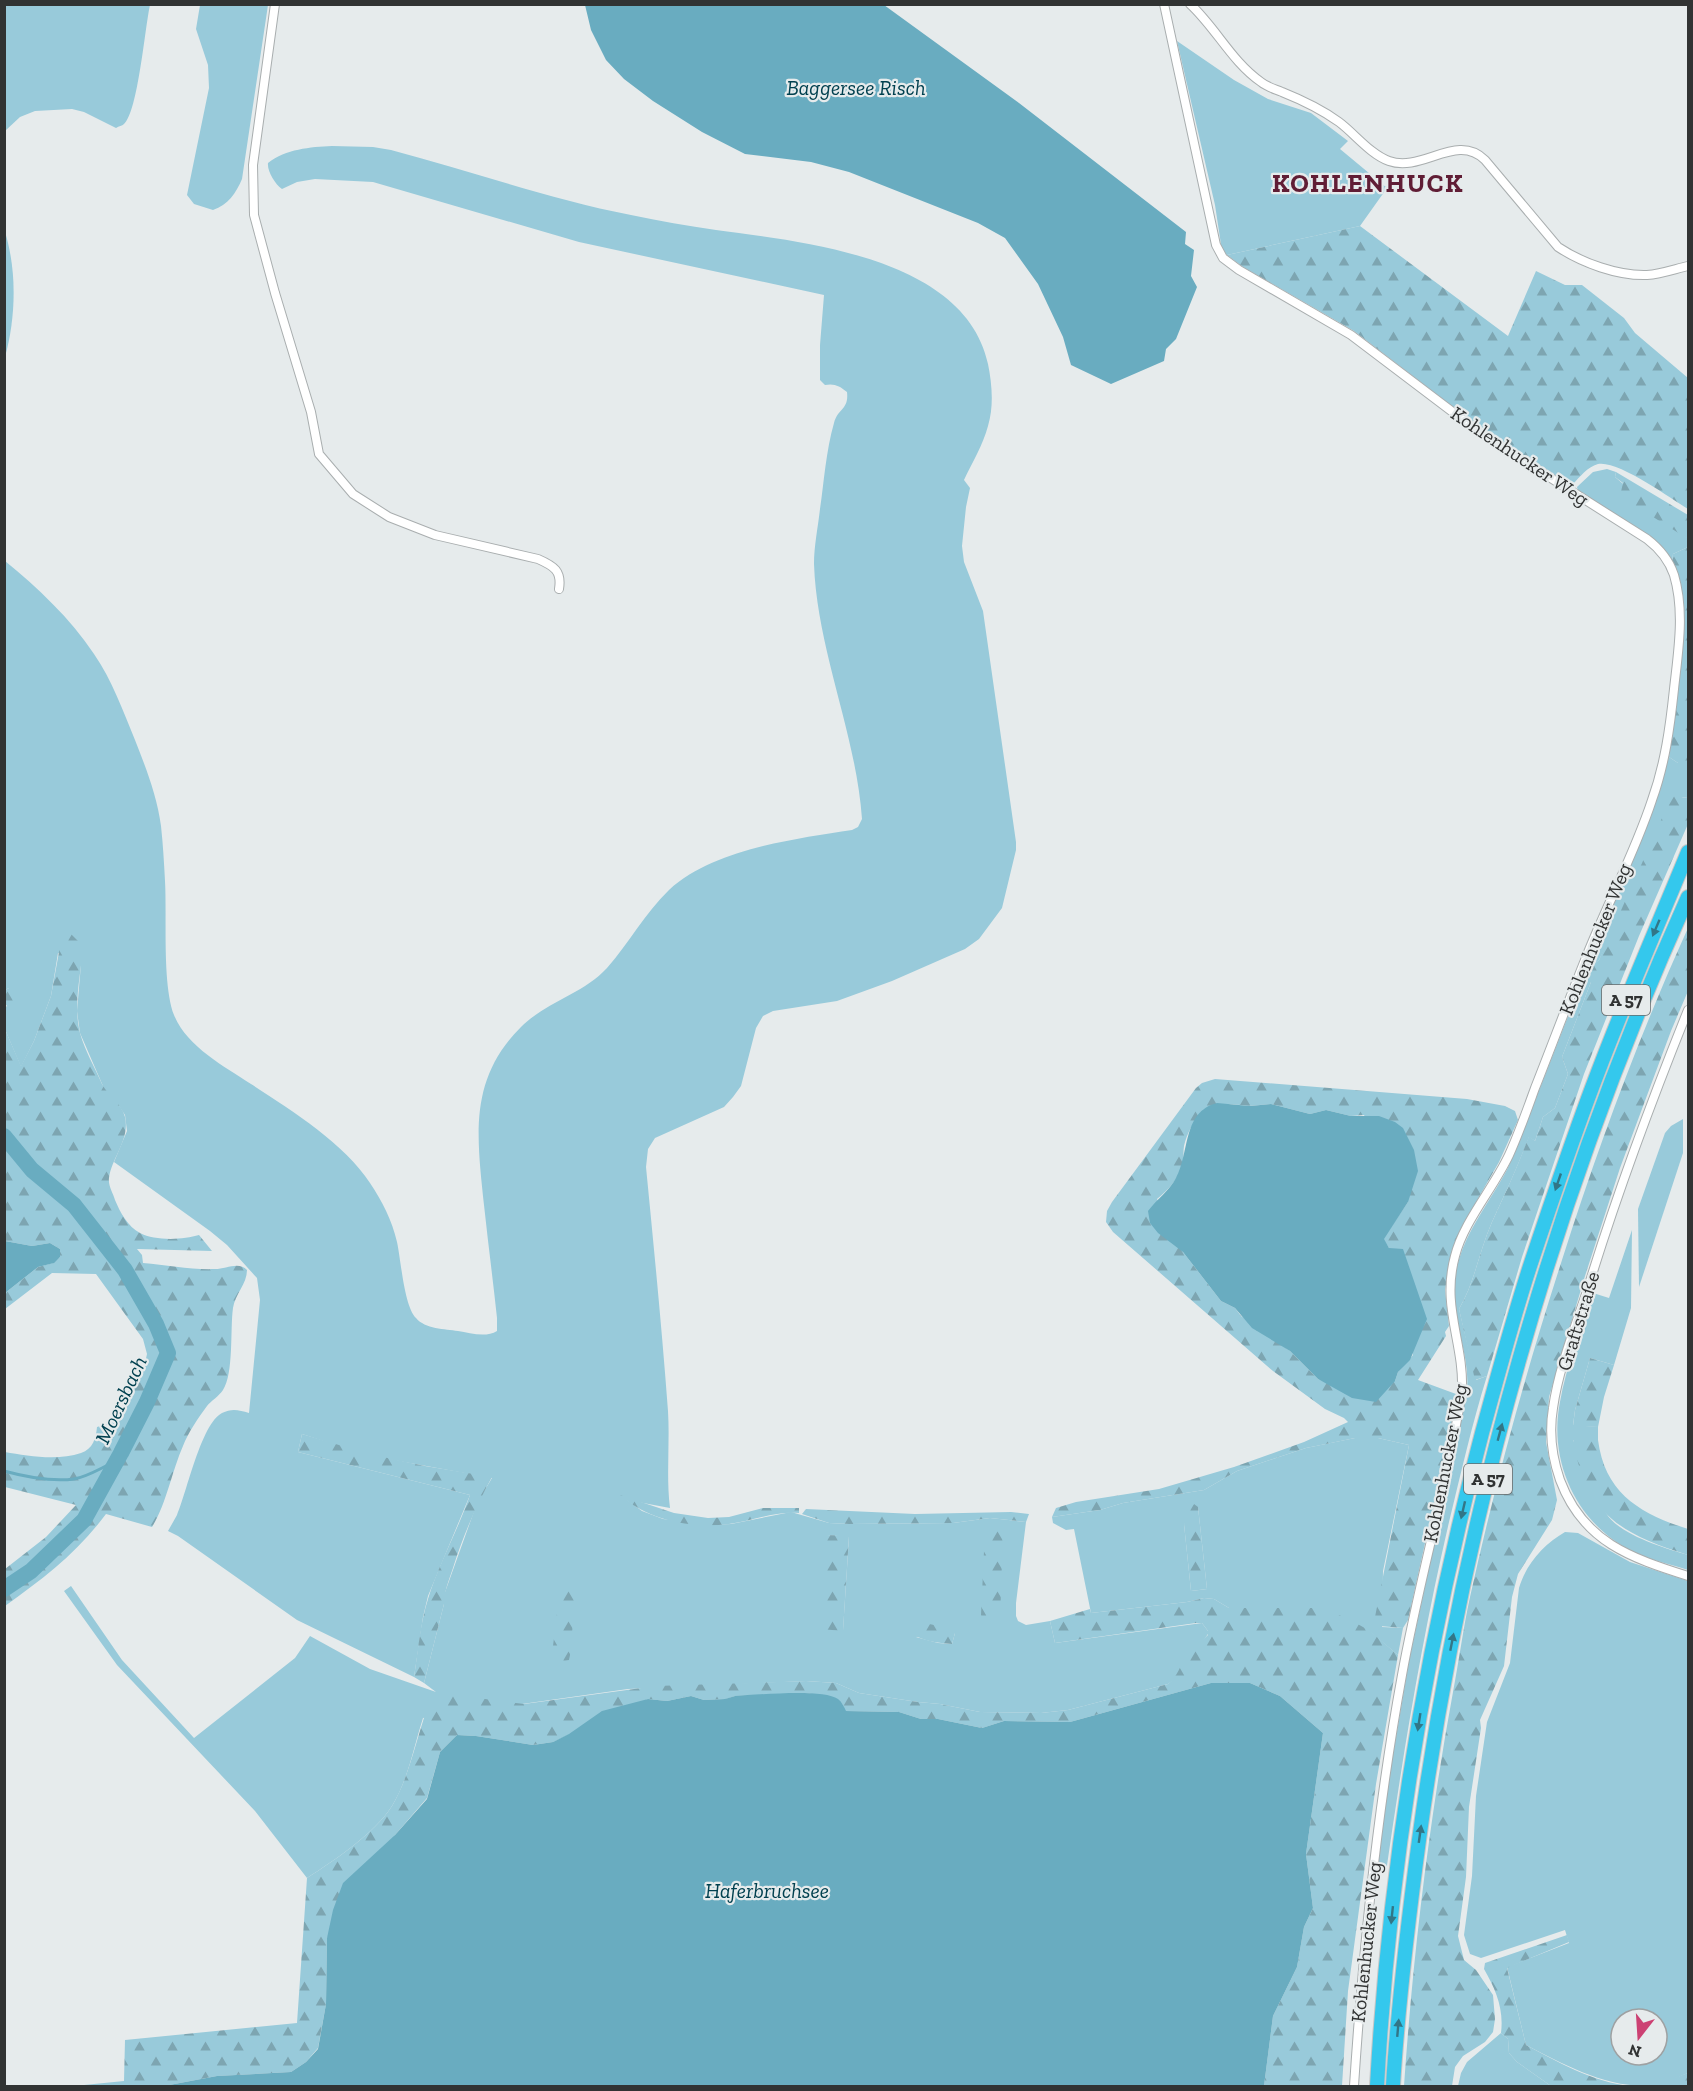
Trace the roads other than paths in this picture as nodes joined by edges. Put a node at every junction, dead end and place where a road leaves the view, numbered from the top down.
1 (275, 4) edge
2 (1190, 4) edge
3 (1166, 6) edge
4 (1689, 266) edge
5 (560, 590) dead end
6 (1689, 846) edge
7 (1689, 852) edge
8 (1679, 874) junction
9 (1689, 897) edge
10 (1689, 1010) edge
11 (1689, 1576) edge
12 (1354, 2086) edge
13 (1377, 2086) edge
14 (1394, 2086) edge

1 - 5 street
2 - 4 street
3 - 12 street, Kohlenhucker Weg
6 - 8 highway
7 - 8 highway, A 57
8 -> 13 highway, A 57
14 -> 9 highway, A 57
10 - 11 street, Graftstraße

